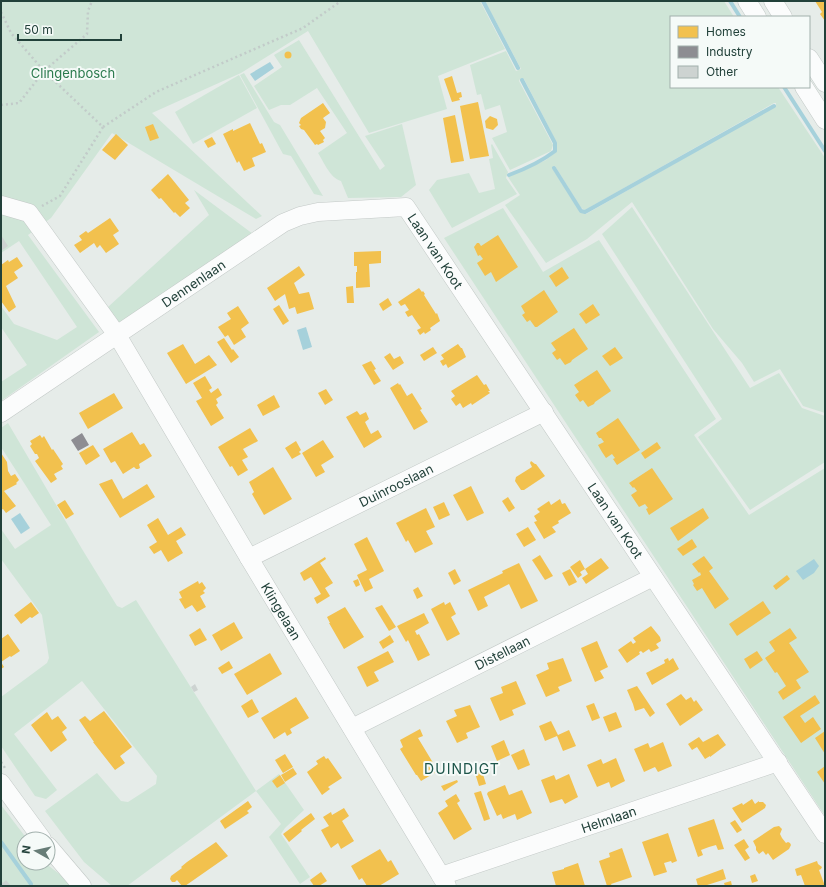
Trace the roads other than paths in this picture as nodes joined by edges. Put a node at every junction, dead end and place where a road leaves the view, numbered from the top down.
1 (747, 1) edge
2 (773, 1) edge
3 (756, 16) edge
4 (782, 16) edge
5 (810, 60) edge
6 (825, 83) edge
7 (805, 88) edge
8 (825, 120) edge
9 (1, 205) edge
10 (406, 207) joint
11 (117, 335) junction
12 (544, 412) junction
13 (1, 413) edge
14 (249, 558) junction
15 (653, 577) junction
16 (352, 728) junction
17 (778, 762) junction
18 (1, 783) edge
19 (36, 831) edge
20 (825, 834) edge
21 (56, 856) edge
22 (444, 881) edge
23 (79, 885) edge

1 - 3 street
2 - 4 street
5 - 6 street
7 - 8 street
9 - 11 street, Klingelaan
10 - 11 street, Dennenlaan
10 - 12 street, Laan van Koot
11 - 13 street, Dennenlaan
11 - 14 street, Klingelaan
12 - 14 street, Duinrooslaan
12 - 15 street, Laan van Koot
14 - 16 street, Klingelaan
15 - 16 street, Distellaan
15 - 17 street, Laan van Koot
16 - 22 street, Klingelaan
17 - 20 street, Laan van Koot
17 - 22 street, Helmlaan
18 - 19 street
21 - 23 street

